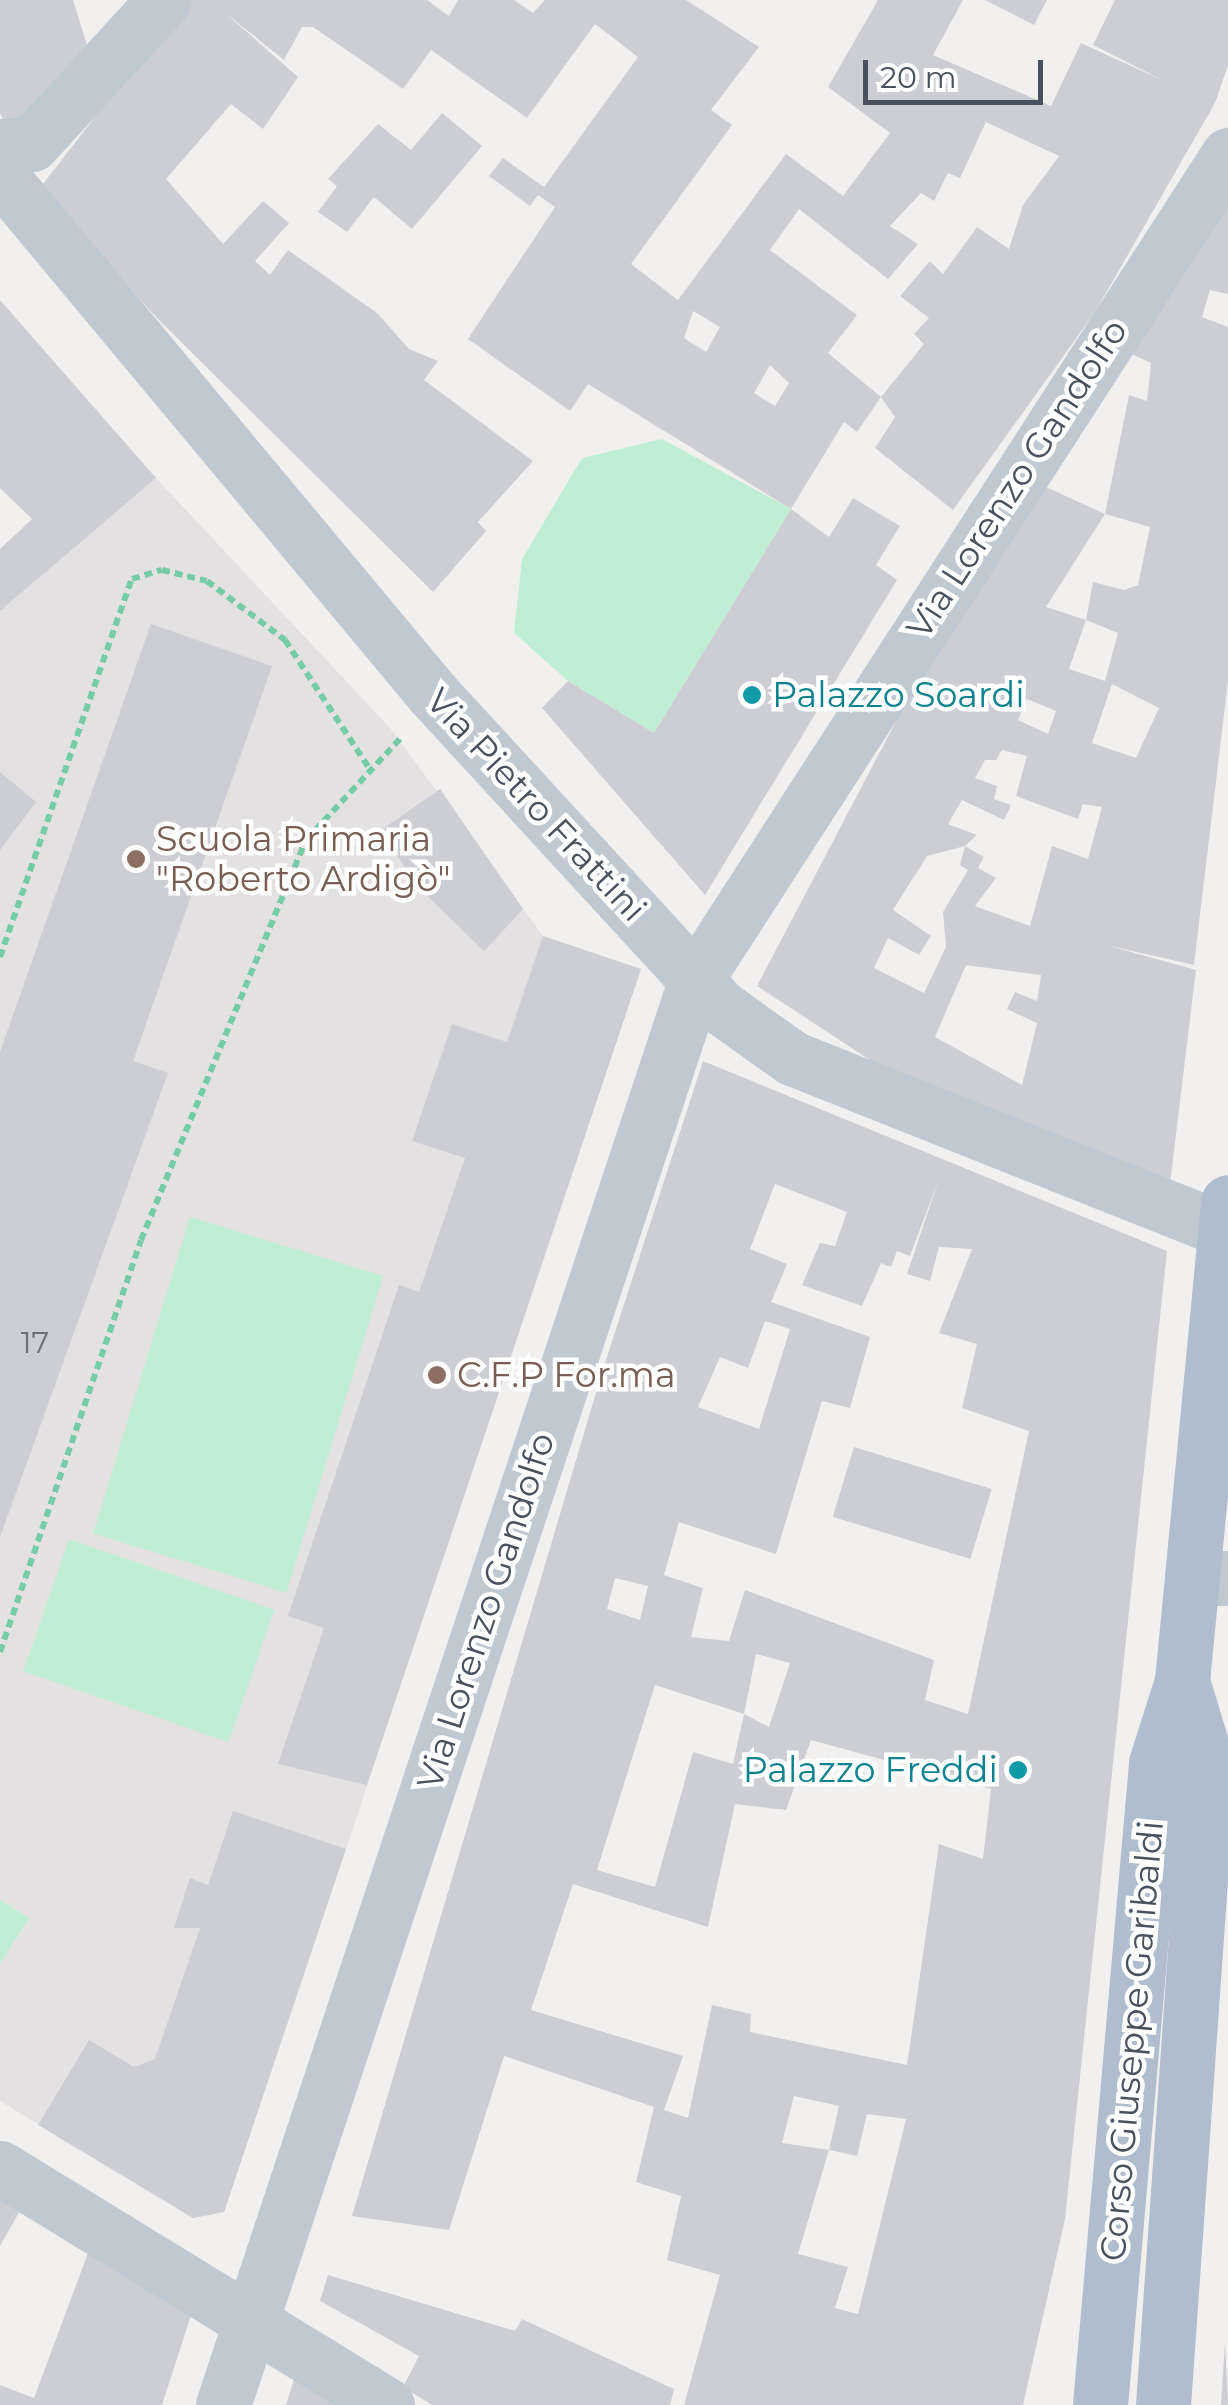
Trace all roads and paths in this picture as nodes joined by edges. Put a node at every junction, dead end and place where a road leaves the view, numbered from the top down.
1 (164, 0) edge
2 (0, 146) edge
3 (1228, 155) edge
4 (0, 175) edge
5 (0, 957) edge
6 (696, 979) junction
7 (1227, 1216) edge
8 (1210, 1578) edge
9 (0, 1652) edge
10 (1182, 1682) junction
11 (0, 2168) edge
12 (250, 2320) junction
13 (223, 2405) edge
14 (387, 2405) edge
15 (1100, 2405) edge
16 (1163, 2405) edge

1 - 2 street
3 - 6 street, Via Lorenzo Gandolfo
4 - 6 street, Via Pietro Frattini
5 - 9 path
6 - 7 street, Via Pietro Frattini
6 - 12 street, Via Lorenzo Gandolfo
7 - 8 main road, Corso Giuseppe Garibaldi
8 - 10 main road, Corso Giuseppe Garibaldi
10 - 15 main road, Corso Giuseppe Garibaldi
10 - 16 main road, Corso Giuseppe Garibaldi
11 - 12 street
12 - 13 street, Via Lorenzo Gandolfo
12 - 14 street

